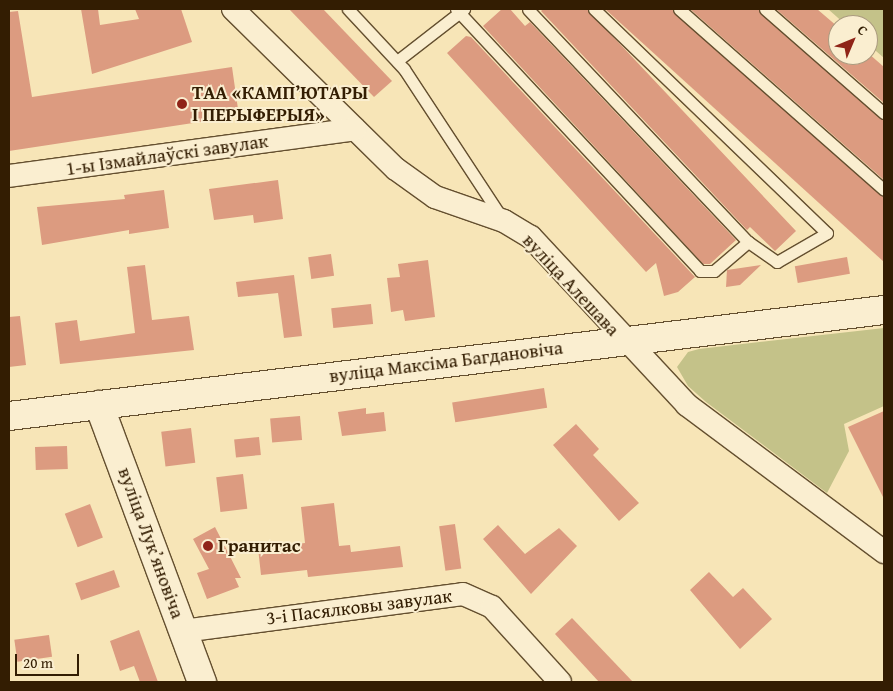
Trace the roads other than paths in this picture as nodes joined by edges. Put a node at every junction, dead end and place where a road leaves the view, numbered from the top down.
1 (233, 9) edge
2 (348, 9) edge
3 (528, 9) edge
4 (594, 9) edge
5 (679, 9) edge
6 (765, 9) edge
7 (460, 10) edge
8 (397, 61) junction
9 (884, 113) edge
10 (355, 130) junction
11 (9, 176) edge
12 (884, 190) edge
13 (504, 221) junction
14 (748, 242) junction
15 (884, 310) edge
16 (623, 341) junction
17 (99, 405) junction
18 (9, 416) edge
19 (884, 552) edge
20 (183, 631) junction
21 (202, 682) edge
22 (560, 682) edge

1 - 10 street, вуліца Алешава
2 - 8 lane
3 - 14 lane
4 - 14 lane
5 - 12 lane
6 - 9 lane
7 - 8 lane
7 - 14 lane
8 - 13 lane
10 - 11 street, 1-ы Ізмайлаўскі завулак
10 - 13 street, вуліца Алешава
13 - 16 street, вуліца Алешава
15 - 16 main road, вуліца Максіма Багдановіча
16 - 17 main road, вуліца Максіма Багдановіча
16 - 19 street, вуліца Алешава
17 - 18 main road, вуліца Максіма Багдановіча
17 - 20 main road, вуліца Лукʼяновіча
20 - 21 main road, вуліца Лукʼяновіча
20 - 22 street, 3-і Пасялковы завулак

